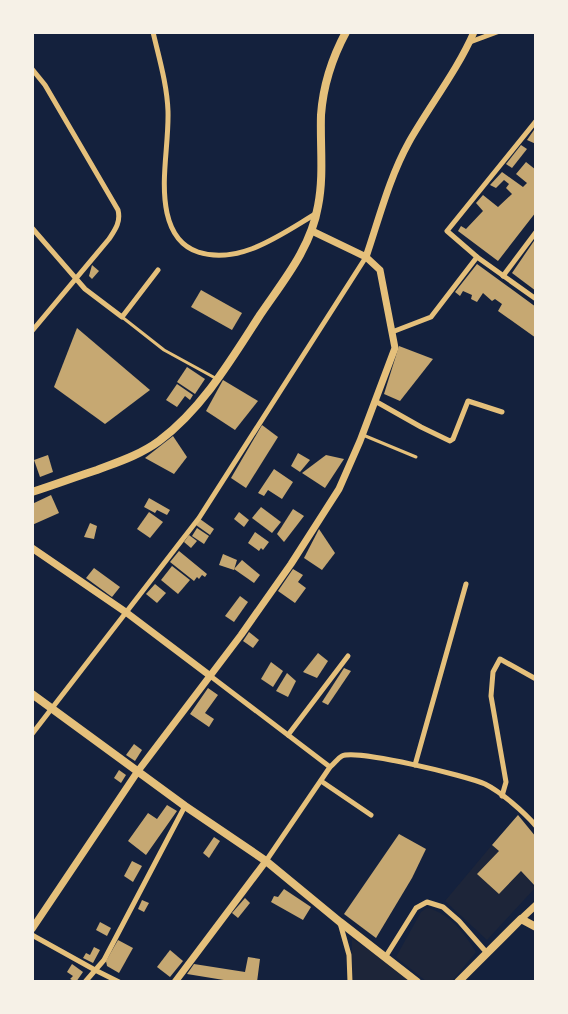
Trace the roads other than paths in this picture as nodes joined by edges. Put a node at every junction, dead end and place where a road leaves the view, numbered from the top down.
1 (153, 32) edge
2 (346, 32) edge
3 (474, 32) edge
4 (497, 32) edge
5 (470, 42) junction
6 (32, 69) edge
7 (536, 121) edge
8 (317, 212) junction
9 (32, 228) edge
10 (312, 231) junction
11 (536, 232) edge
12 (477, 257) junction
13 (366, 258) junction
14 (158, 270) dead end
15 (503, 276) junction
16 (76, 280) junction
17 (536, 299) edge
18 (122, 317) junction
19 (32, 331) edge
20 (392, 332) junction
21 (217, 379) junction
22 (375, 401) junction
23 (502, 412) dead end
24 (362, 434) junction
25 (416, 457) dead end
26 (32, 492) edge
27 (32, 548) edge
28 (466, 584) dead end
29 (127, 613) junction
30 (348, 656) dead end
31 (209, 675) junction
32 (536, 678) edge
33 (32, 694) edge
34 (53, 708) junction
35 (32, 734) edge
36 (288, 735) junction
37 (415, 765) junction
38 (330, 766) junction
39 (138, 771) junction
40 (321, 781) junction
41 (502, 796) junction
42 (185, 806) junction
43 (372, 815) dead end
44 (536, 826) edge
45 (266, 861) junction
46 (536, 905) edge
47 (521, 919) junction
48 (340, 922) junction
49 (536, 927) edge
50 (32, 929) edge
51 (32, 935) edge
52 (487, 953) junction
53 (386, 956) junction
54 (95, 970) junction
55 (85, 982) edge
56 (119, 982) edge
57 (175, 982) edge
58 (350, 982) edge
59 (418, 982) edge
60 (458, 982) edge

1 - 8 street
2 - 8 main road
3 - 5 street
4 - 5 street
5 - 13 street
6 - 16 street
7 - 12 street
8 - 10 main road
9 - 16 street
10 - 13 street
10 - 21 main road
11 - 15 street
12 - 15 street
12 - 20 street
13 - 20 street
13 - 29 street
14 - 18 street
15 - 17 street
16 - 18 street
16 - 19 street
18 - 21 lane
20 - 22 street
21 - 26 main road
22 - 23 street
22 - 24 street
24 - 25 lane
24 - 31 street
27 - 29 street
28 - 37 street
29 - 31 street
29 - 34 street
30 - 36 street
31 - 36 street
31 - 39 street
32 - 41 street
33 - 34 main road
34 - 35 street
34 - 39 main road
36 - 38 street
37 - 38 street
37 - 41 street
38 - 40 street
39 - 42 main road
39 - 50 street
40 - 43 street
40 - 45 street
41 - 44 street
42 - 45 main road
42 - 54 street
45 - 48 main road
45 - 57 street
46 - 47 street
47 - 49 main road
47 - 52 main road
48 - 53 main road
48 - 58 street
51 - 54 street
52 - 53 street
52 - 60 main road
53 - 59 main road
54 - 55 street
54 - 56 street

